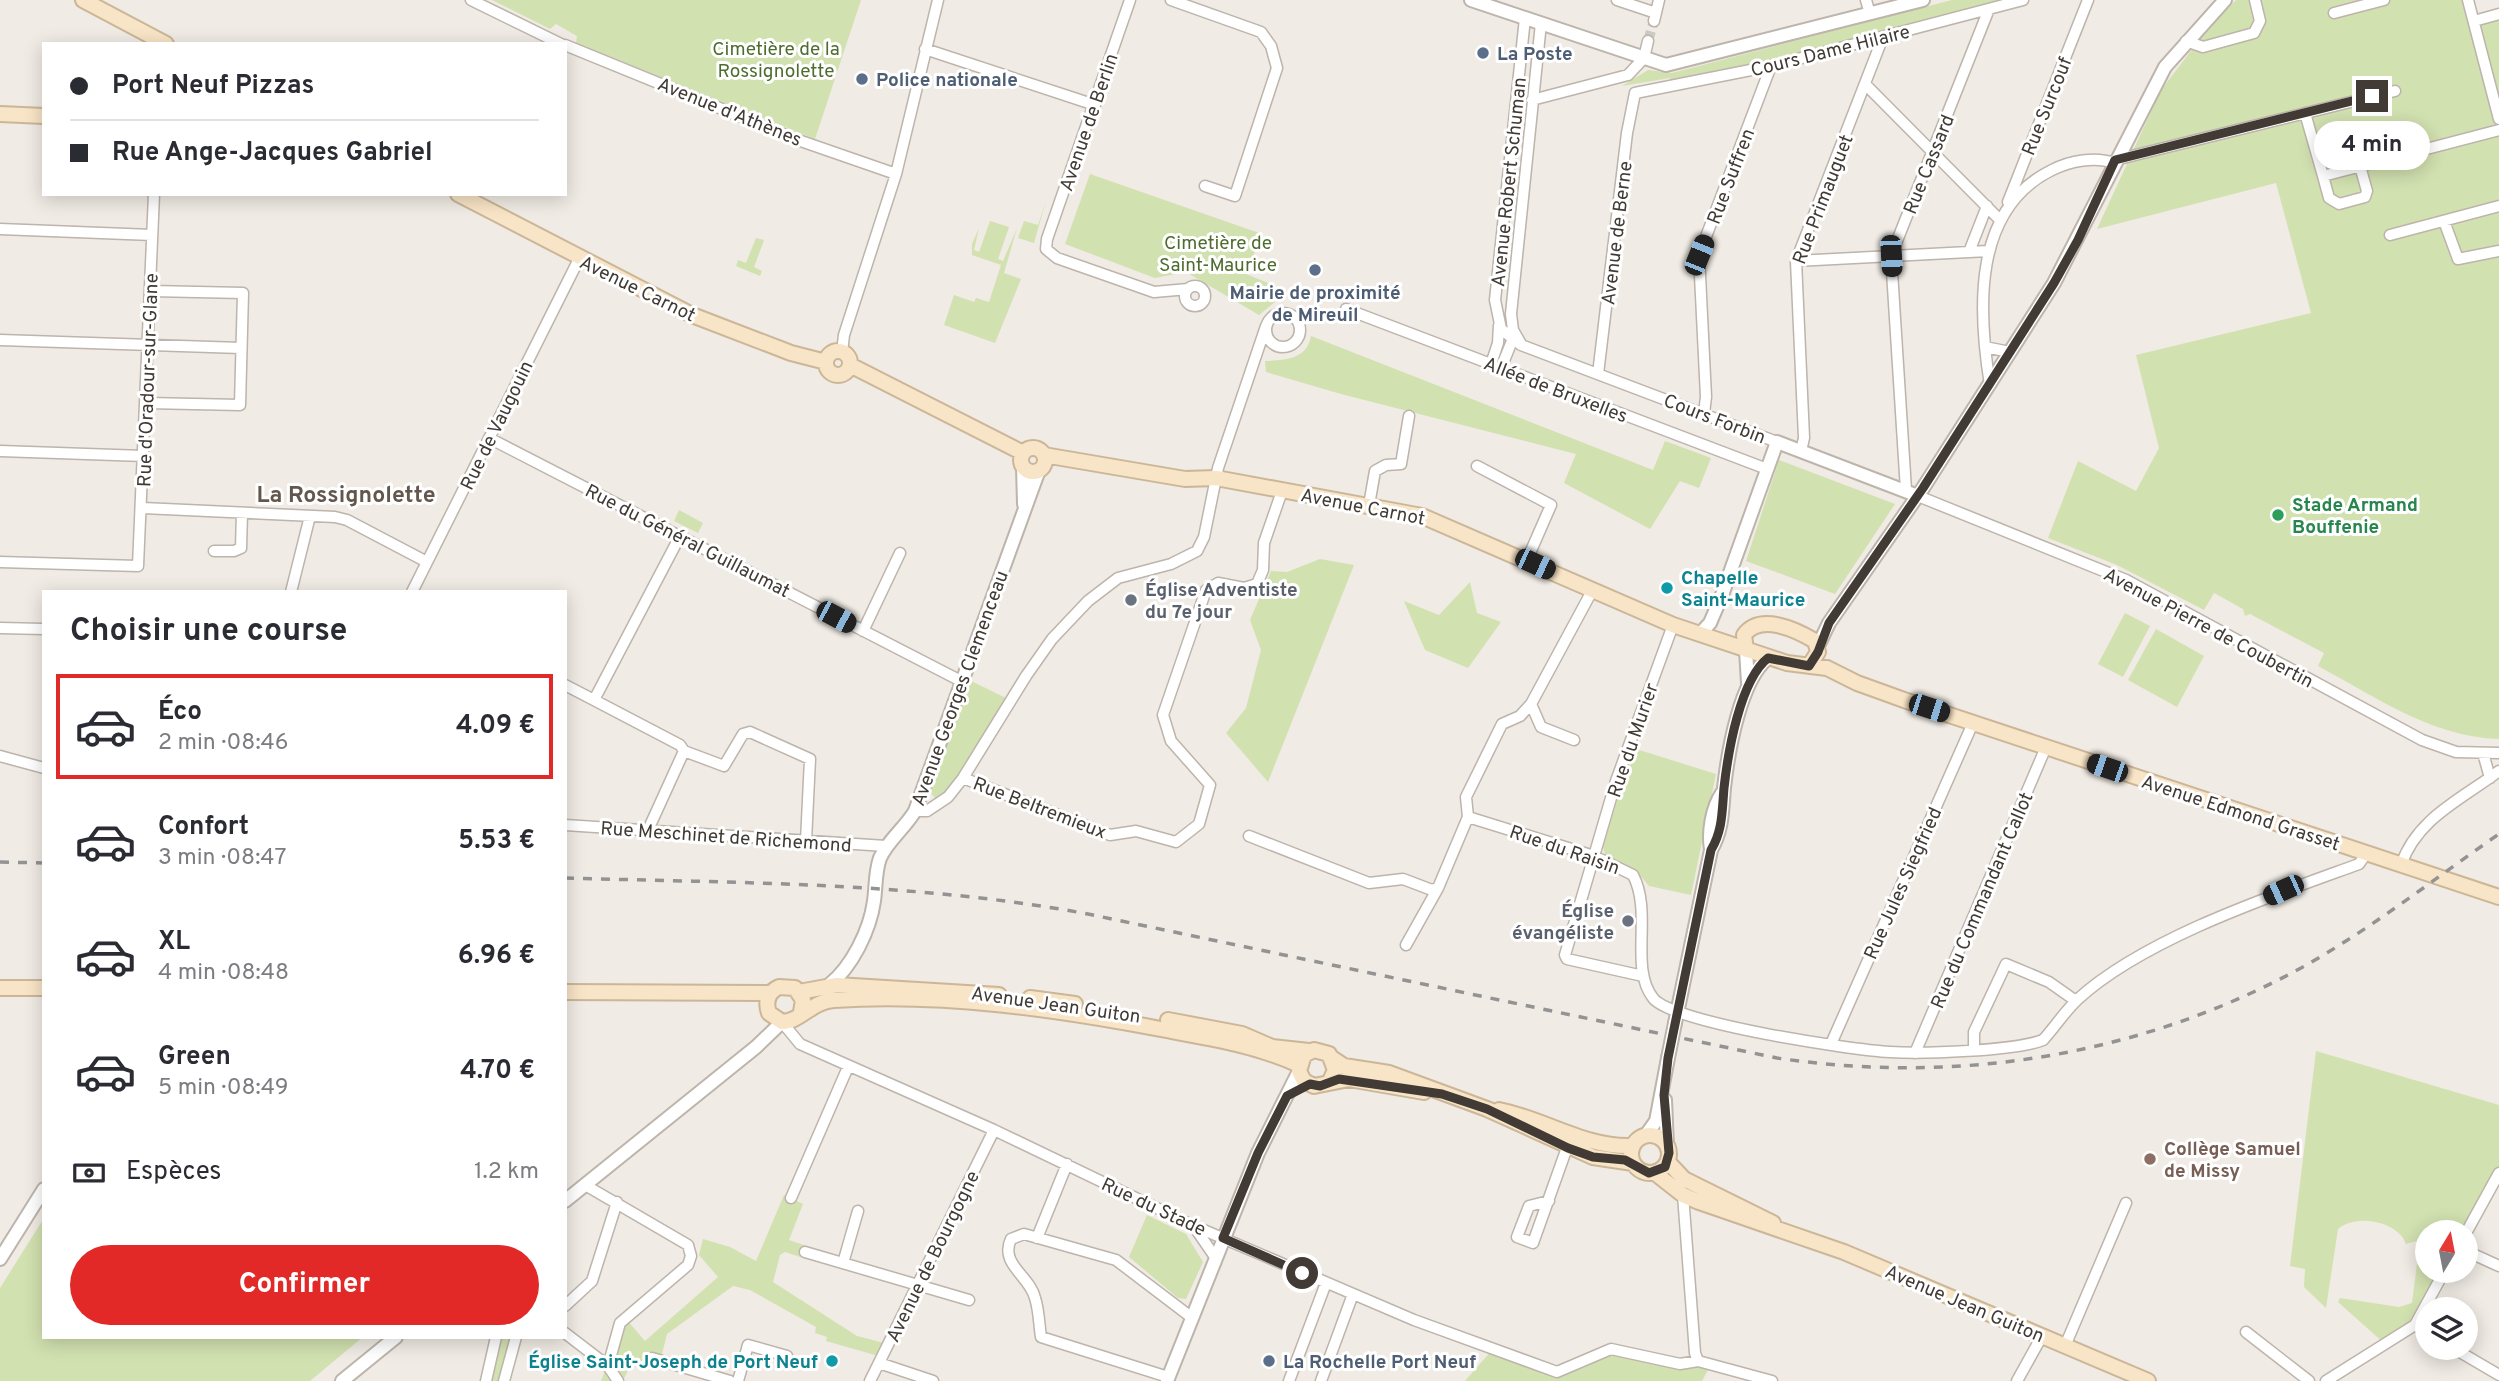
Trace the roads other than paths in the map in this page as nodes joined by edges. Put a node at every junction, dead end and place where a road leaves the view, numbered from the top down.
1 (83, 0) edge
2 (471, 0) edge
3 (938, 0) edge
4 (1130, 0) edge
5 (1171, 0) edge
6 (1471, 0) edge
7 (1617, 0) edge
8 (1664, 0) edge
9 (1866, 0) edge
10 (1923, 0) edge
11 (2023, 0) edge
12 (2088, 0) edge
13 (2225, 0) edge
14 (2255, 0) edge
15 (2384, 0) edge
16 (2469, 0) edge
17 (1989, 9) junction
18 (2334, 13) dead end
19 (1870, 14) junction
20 (2499, 14) edge
21 (1525, 18) junction
22 (2474, 20) junction
23 (1541, 23) junction
24 (1884, 37) junction
25 (1648, 41) tunnel mouth
26 (2186, 41) junction
27 (162, 42) edge
28 (556, 42) edge
29 (567, 47) edge
30 (925, 49) junction
31 (1644, 58) junction
32 (1771, 66) junction
33 (1866, 85) junction
34 (2495, 87) edge
35 (2395, 90) dead end
36 (1635, 93) joint
37 (1532, 100) junction
38 (1095, 105) junction
39 (2305, 113) junction
40 (0, 114) edge
41 (42, 116) edge
42 (2499, 119) edge
43 (2499, 130) edge
44 (1934, 150) junction
45 (2115, 162) junction
46 (2360, 166) junction
47 (2020, 171) junction
48 (896, 173) junction
49 (2323, 176) junction
50 (2035, 180) junction
51 (1205, 186) dead end
52 (154, 196) edge
53 (479, 199) edge
54 (1987, 206) junction
55 (2499, 206) edge
56 (2001, 216) junction
57 (2444, 221) junction
58 (0, 229) edge
59 (152, 235) junction
60 (2390, 235) dead end
61 (1969, 251) junction
62 (1988, 251) junction
63 (2499, 251) edge
64 (1891, 256) junction
65 (579, 259) junction
66 (1796, 261) junction
67 (1188, 289) dead end
68 (151, 291) junction
69 (1346, 309) dead end
70 (1499, 324) junction
71 (1266, 326) dead end
72 (0, 340) edge
73 (1517, 343) junction
74 (149, 345) junction
75 (1984, 347) junction
76 (241, 348) junction
77 (842, 352) junction
78 (2010, 352) junction
79 (826, 362) junction
80 (850, 365) junction
81 (1496, 366) junction
82 (1598, 374) junction
83 (1990, 385) junction
84 (147, 403) junction
85 (1704, 413) junction
86 (1409, 416) dead end
87 (489, 438) junction
88 (1777, 442) junction
89 (0, 451) edge
90 (1801, 451) junction
91 (144, 456) junction
92 (1023, 460) junction
93 (1042, 464) junction
94 (1477, 466) dead end
95 (1767, 469) junction
96 (1216, 478) junction
97 (1283, 491) junction
98 (1912, 493) junction
99 (1369, 505) junction
100 (143, 508) junction
101 (1024, 511) junction
102 (242, 513) junction
103 (310, 516) junction
104 (680, 536) junction
105 (214, 551) dead end
106 (900, 554) dead end
107 (1527, 560) junction
108 (0, 562) edge
109 (427, 562) junction
110 (292, 590) edge
111 (413, 590) edge
112 (1592, 590) junction
113 (1673, 625) junction
114 (0, 628) edge
115 (42, 629) edge
116 (863, 631) junction
117 (1744, 635) junction
118 (1707, 636) junction
119 (1814, 645) junction
120 (1746, 650) junction
121 (1768, 658) junction
122 (1809, 666) junction
123 (1827, 668) junction
124 (961, 681) junction
125 (1748, 684) junction
126 (567, 686) edge
127 (594, 700) junction
128 (1531, 704) junction
129 (1973, 723) junction
130 (1574, 740) dead end
131 (2046, 747) junction
132 (684, 751) junction
133 (2483, 753) junction
134 (2499, 753) edge
135 (0, 755) edge
136 (42, 767) edge
137 (2495, 774) edge
138 (963, 778) junction
139 (915, 811) junction
140 (1468, 817) junction
141 (567, 825) edge
142 (648, 830) junction
143 (1249, 836) dead end
144 (806, 841) junction
145 (886, 846) junction
146 (2366, 854) junction
147 (1594, 856) junction
148 (2401, 865) junction
149 (1438, 888) junction
150 (2499, 898) edge
151 (1406, 944) dead end
152 (1643, 976) junction
153 (843, 979) junction
154 (0, 988) edge
155 (42, 988) edge
156 (567, 992) edge
157 (799, 992) junction
158 (2076, 1001) junction
159 (825, 1002) junction
160 (769, 1005) junction
161 (799, 1015) junction
162 (1675, 1018) junction
163 (782, 1022) junction
164 (767, 1035) junction
165 (800, 1044) junction
166 (1830, 1044) junction
167 (1974, 1049) junction
168 (1309, 1051) junction
169 (1915, 1053) junction
170 (1332, 1058) junction
171 (848, 1067) junction
172 (1299, 1068) junction
173 (1330, 1081) junction
174 (1310, 1084) junction
175 (1442, 1094) junction
176 (1664, 1095) junction
177 (1287, 1096) junction
178 (994, 1130) junction
179 (1646, 1135) junction
180 (1569, 1141) junction
181 (1667, 1145) junction
182 (1632, 1146) junction
183 (1668, 1162) junction
184 (1633, 1163) junction
185 (1067, 1164) junction
186 (1655, 1173) junction
187 (2499, 1173) edge
188 (585, 1185) junction
189 (42, 1192) edge
190 (1683, 1195) junction
191 (791, 1198) dead end
192 (567, 1199) edge
193 (1549, 1201) dead end
194 (617, 1202) junction
195 (2126, 1203) dead end
196 (858, 1211) dead end
197 (2473, 1220) edge
198 (1192, 1225) junction
199 (1780, 1228) junction
200 (1037, 1238) junction
201 (1223, 1238) junction
202 (805, 1252) dead end
203 (2478, 1256) edge
204 (1215, 1257) junction
205 (0, 1259) edge
206 (843, 1263) junction
207 (2499, 1266) edge
208 (1326, 1283) junction
209 (917, 1285) junction
210 (1353, 1294) junction
211 (969, 1300) dead end
212 (567, 1304) edge
213 (1191, 1317) junction
214 (2415, 1325) edge
215 (2246, 1332) dead end
216 (567, 1335) edge
217 (2042, 1336) junction
218 (394, 1339) edge
219 (496, 1339) edge
220 (515, 1339) edge
221 (2065, 1346) junction
222 (787, 1356) dead end
223 (652, 1359) dead end
224 (2473, 1360) edge
225 (1698, 1361) junction
226 (879, 1363) junction
227 (608, 1366) junction
228 (2499, 1375) edge
229 (1168, 1379) edge
230 (342, 1381) edge
231 (486, 1381) edge
232 (504, 1381) edge
233 (618, 1381) edge
234 (730, 1381) edge
235 (738, 1381) edge
236 (870, 1381) edge
237 (933, 1381) edge
238 (1289, 1381) edge
239 (1321, 1381) edge
240 (1772, 1381) edge
241 (2017, 1381) edge
242 (2148, 1381) edge
243 (2309, 1381) edge
244 (2326, 1381) edge

1 - 27 main road
2 - 28 street, Avenue d'Athènes
3 - 30 street
4 - 38 street, Avenue de Berlin
5 - 51 street
6 - 21 street, Cours Dame Hilaire
7 - 8 street
9 - 19 street
10 - 19 street, Cours Dame Hilaire
11 - 17 street, Cours Dame Hilaire
12 - 47 street, Rue Surcouf
13 - 26 street
14 - 26 street
15 - 18 street
16 - 22 street
17 - 24 street, Cours Dame Hilaire
17 - 44 street, Rue Cassard
19 - 31 street, Cours Dame Hilaire
20 - 22 street
21 - 23 street, Cours Dame Hilaire
21 - 70 street, Avenue Robert Schuman
22 - 34 street
23 - 31 street, Cours Dame Hilaire
23 - 37 street, Avenue Robert Schuman
24 - 32 street, Cours Dame Hilaire
24 - 33 street, Rue Primauguet
25 - 31 street
26 - 45 street
29 - 48 street, Avenue d'Athènes
30 - 38 street
30 - 48 street
31 - 37 street
32 - 36 street, Cours Dame Hilaire
32 - 85 street, Rue Suffren
33 - 44 street
33 - 66 street, Rue Primauguet
34 - 42 street
35 - 39 street
36 - 82 street, Avenue de Berne
37 - 73 street, Avenue Robert Schuman
38 - 67 street, Avenue de Berlin
39 - 45 street
39 - 49 street
40 - 41 main road
43 - 46 street
44 - 54 street
44 - 64 street, Rue Cassard
45 - 50 street
45 - 78 street
46 - 49 street
46 - 49 street
47 - 50 street
47 - 56 street, Rue Surcouf
48 - 77 street
50 - 56 street
52 - 59 street, Rue d'Oradour-sur-Glane
53 - 65 main road, Avenue Carnot
54 - 56 street
54 - 61 street
55 - 57 street
56 - 62 street, Rue Surcouf
57 - 60 street
57 - 63 street
58 - 59 street
59 - 68 street, Rue d'Oradour-sur-Glane
61 - 62 street
61 - 64 street
62 - 75 street, Rue Surcouf
64 - 66 street
64 - 98 street, Rue Cassard
65 - 79 main road, Avenue Carnot
65 - 87 street, Rue de Vaugouin
66 - 90 street, Rue Primauguet
68 - 74 street, Rue d'Oradour-sur-Glane
68 - 76 street
69 - 81 street, Allée de Bruxelles
70 - 73 street
70 - 81 street, Avenue Robert Schuman
71 - 96 street
72 - 74 street
73 - 81 street
73 - 82 street, Cours Forbin
74 - 76 street
74 - 84 street, Rue d'Oradour-sur-Glane
75 - 78 street
75 - 83 street, Rue Surcouf
76 - 84 street
77 - 79 main road
77 - 80 main road
78 - 83 street
79 - 80 main road
80 - 92 main road
81 - 95 street, Allée de Bruxelles
82 - 85 street, Cours Forbin
83 - 98 street
84 - 91 street, Rue d'Oradour-sur-Glane
85 - 88 street, Cours Forbin
86 - 99 street
87 - 104 street, Rue du Général Guillaumat
87 - 109 street, Rue de Vaugouin
88 - 90 street, Cours Forbin
88 - 95 street
89 - 91 street
90 - 98 street, Cours Forbin
91 - 100 street, Rue d'Oradour-sur-Glane
92 - 93 main road
92 - 93 main road
92 - 101 street, Avenue Georges Clemenceau
93 - 96 main road, Avenue Carnot
93 - 101 street, Avenue Georges Clemenceau
94 - 107 street
95 - 118 street
96 - 97 main road, Avenue Carnot
96 - 138 street
97 - 99 main road, Avenue Carnot
97 - 138 street, Rue Beltremieux
98 - 119 street
98 - 133 street, Avenue Pierre de Coubertin
99 - 107 main road, Avenue Carnot
100 - 102 street
100 - 108 street, Rue d'Oradour-sur-Glane
101 - 124 street, Avenue Georges Clemenceau
102 - 103 street
102 - 105 street
103 - 109 street
103 - 110 street
104 - 116 street, Rue du Général Guillaumat
104 - 127 street
106 - 116 street
107 - 112 main road, Avenue Carnot
109 - 111 street, Rue de Vaugouin
112 - 113 main road, Avenue Carnot
112 - 128 street
113 - 118 main road, Avenue Carnot
113 - 147 street, Rue du Murier
114 - 115 street
116 - 124 street, Rue du Général Guillaumat
117 - 118 main road, Avenue Carnot
117 - 119 main road
117 - 120 main road
118 - 120 main road, Avenue Carnot
119 - 122 main road
119 - 123 main road
120 - 121 main road, Avenue Carnot
120 - 125 street
121 - 122 main road, Avenue Edmond Grasset
121 - 125 street
122 - 123 main road, Avenue Edmond Grasset
123 - 129 main road, Avenue Edmond Grasset
124 - 139 street, Avenue Georges Clemenceau
125 - 162 street
126 - 127 street
127 - 132 street
128 - 130 street
128 - 140 street
129 - 131 main road, Avenue Edmond Grasset
129 - 166 street, Rue Jules Siegfried
131 - 146 main road, Avenue Edmond Grasset
131 - 169 street, Rue du Commandant Callot
132 - 142 street
132 - 144 street
133 - 134 street, Avenue Pierre de Coubertin
133 - 137 street
135 - 136 street
137 - 148 street
138 - 139 street
139 - 145 street, Avenue Georges Clemenceau
140 - 147 street, Rue du Raisin
140 - 149 street
141 - 142 street, Rue Meschinet de Richemond
142 - 144 street, Rue Meschinet de Richemond
143 - 149 street
144 - 145 street, Rue Meschinet de Richemond
145 - 153 street, Avenue Georges Clemenceau
146 - 148 main road, Avenue Edmond Grasset
146 - 158 street
147 - 152 street, Rue du Raisin
147 - 152 street, Rue du Murier
148 - 150 main road, Avenue Edmond Grasset
149 - 151 street
152 - 162 street
153 - 157 main road, Avenue Jean Guiton
153 - 159 street
153 - 168 main road, Avenue Jean Guiton
154 - 155 main road
156 - 160 main road
157 - 160 main road
157 - 161 main road
158 - 167 street
158 - 167 street
159 - 161 main road, Avenue Jean Guiton
159 - 172 main road, Avenue Jean Guiton
160 - 163 main road
160 - 164 street
161 - 163 main road
161 - 165 street
162 - 166 street
162 - 176 street, bridge
163 - 164 street
163 - 165 street
164 - 188 street
165 - 171 street, Rue du Stade
166 - 169 street
167 - 169 street
168 - 170 main road
168 - 172 main road
170 - 173 main road
170 - 175 main road
171 - 178 street, Rue du Stade
171 - 191 street
172 - 174 main road
172 - 177 street
173 - 174 main road
173 - 175 main road
174 - 177 street
175 - 180 main road
176 - 179 street
176 - 181 street
177 - 201 street
178 - 185 street, Rue du Stade
178 - 209 street, Avenue de Bourgogne
179 - 181 main road
179 - 182 main road
180 - 182 main road
180 - 184 main road
180 - 193 street
181 - 183 main road
182 - 184 main road
183 - 186 main road
183 - 199 main road, Avenue Jean Guiton
184 - 186 main road
185 - 198 street, Rue du Stade
185 - 200 street
186 - 190 main road, Avenue Jean Guiton
187 - 197 street
188 - 192 street
188 - 194 street
189 - 205 street
190 - 199 main road, Avenue Jean Guiton
190 - 225 street
194 - 212 street
194 - 227 street
195 - 221 street
196 - 206 street
198 - 201 street, Rue du Stade
198 - 204 street
199 - 217 main road, Avenue Jean Guiton
200 - 213 street
200 - 229 street
201 - 204 street
201 - 208 street, Rue du Stade
202 - 206 street
203 - 207 street
204 - 213 street
206 - 209 street
208 - 210 street, Rue du Stade
208 - 238 street
209 - 211 street
209 - 226 street, Avenue de Bourgogne
210 - 225 street, Rue du Stade
210 - 239 street
213 - 229 street
214 - 244 street
215 - 243 street
216 - 227 street
217 - 221 main road, Avenue Jean Guiton
217 - 241 street
218 - 230 street
219 - 231 street
220 - 232 street
221 - 242 main road, Avenue Jean Guiton
222 - 235 street
223 - 234 street
224 - 228 street
225 - 240 street, Rue du Stade
226 - 236 street, Avenue de Bourgogne
226 - 237 street
227 - 233 street

